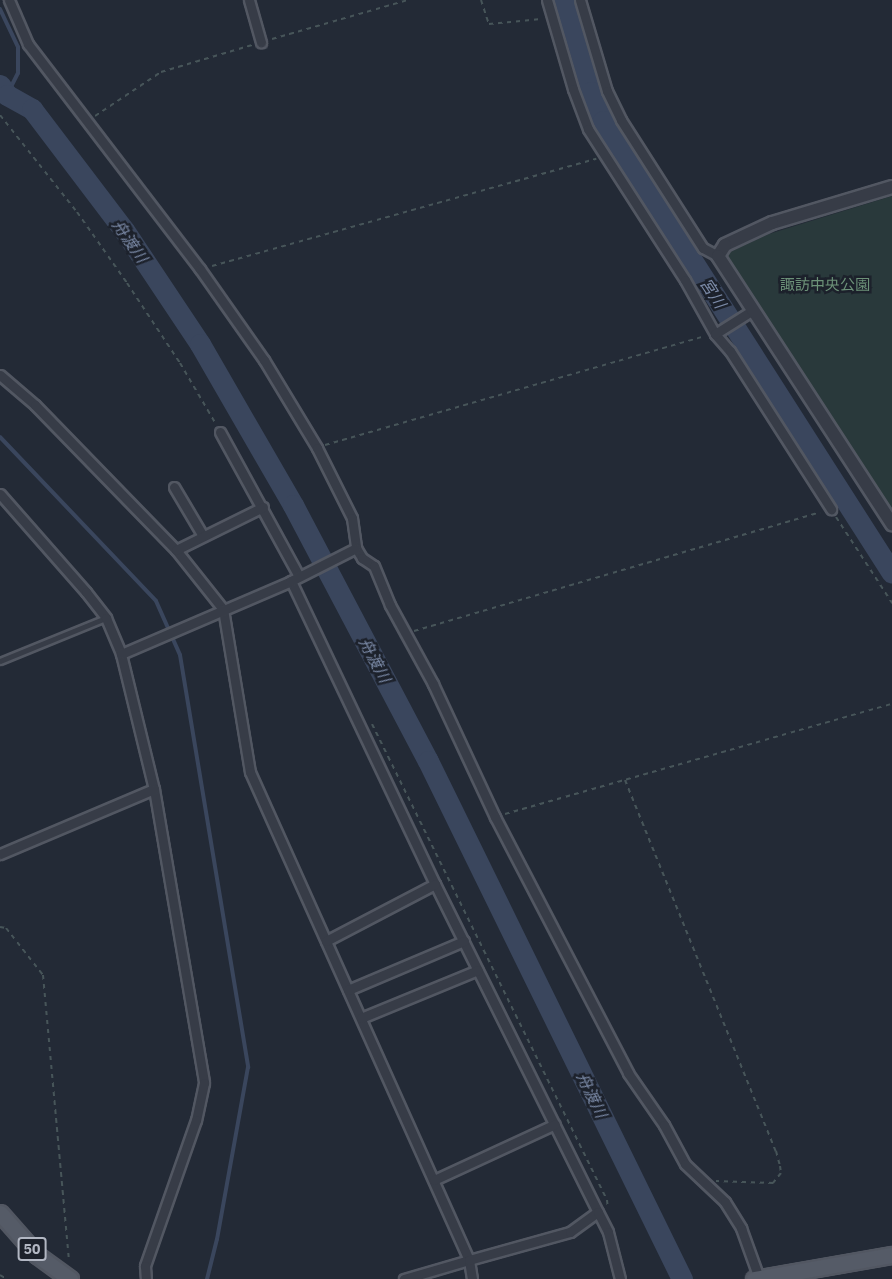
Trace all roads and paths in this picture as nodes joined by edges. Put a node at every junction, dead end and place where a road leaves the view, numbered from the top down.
1 (9, 0) edge
2 (249, 0) edge
3 (408, 0) edge
4 (481, 0) edge
5 (547, 0) edge
6 (580, 0) edge
7 (552, 18) junction
8 (261, 42) junction
9 (0, 115) edge
10 (88, 121) junction
11 (604, 157) junction
12 (892, 187) edge
13 (718, 256) junction
14 (200, 269) junction
15 (750, 313) junction
16 (717, 334) junction
17 (0, 375) edge
18 (220, 432) joint
19 (317, 448) junction
20 (174, 487) dead end
21 (1, 498) edge
22 (263, 507) junction
23 (831, 509) junction
24 (892, 524) edge
25 (203, 536) junction
26 (353, 549) junction
27 (176, 550) junction
28 (298, 576) junction
29 (892, 603) edge
30 (223, 609) junction
31 (106, 618) junction
32 (406, 633) junction
33 (121, 654) junction
34 (0, 661) edge
35 (892, 704) edge
36 (368, 716) dead end
37 (626, 780) junction
38 (154, 789) junction
39 (495, 817) junction
40 (0, 854) edge
41 (435, 884) junction
42 (0, 927) edge
43 (326, 940) junction
44 (464, 941) junction
45 (478, 970) junction
46 (348, 990) junction
47 (361, 1018) junction
48 (555, 1124) junction
49 (434, 1180) junction
50 (703, 1180) junction
51 (598, 1212) junction
52 (0, 1213) edge
53 (608, 1232) junction
54 (892, 1255) edge
55 (469, 1260) junction
56 (69, 1263) dead end
57 (0, 1275) edge
58 (757, 1278) edge
59 (7, 1279) edge
60 (70, 1279) edge
61 (146, 1279) edge
62 (404, 1279) edge
63 (472, 1279) edge
64 (620, 1279) edge

1 - 10 street
2 - 8 street
3 - 8 path
4 - 7 path
5 - 7 street
6 - 13 street
7 - 11 street
8 - 10 path
9 - 18 path
10 - 14 street
11 - 14 path
11 - 16 street
12 - 13 street
13 - 15 street
14 - 19 street
15 - 16 street
15 - 24 street
16 - 19 path
16 - 23 street
17 - 27 street
18 - 22 street
19 - 26 street
20 - 25 street
21 - 31 street
22 - 25 street
22 - 28 street
23 - 29 path
23 - 32 path
25 - 27 street
26 - 28 street
26 - 32 street
27 - 30 street
28 - 30 street
28 - 41 street
30 - 33 street
30 - 43 street
31 - 33 street
31 - 34 lane
32 - 39 street
33 - 38 street
35 - 37 path
36 - 53 path
37 - 39 path
37 - 50 path
38 - 40 street
38 - 61 street
39 - 50 street
41 - 43 street
41 - 44 street
42 - 56 path
43 - 46 street
44 - 45 street
44 - 46 street
45 - 47 street
45 - 48 street
46 - 47 street
47 - 49 street
48 - 49 street
48 - 51 street
49 - 55 street
50 - 58 street
51 - 53 street
51 - 55 street
52 - 60 main road, 50
53 - 64 street
54 - 58 main road
55 - 62 street
55 - 63 street
57 - 59 path

